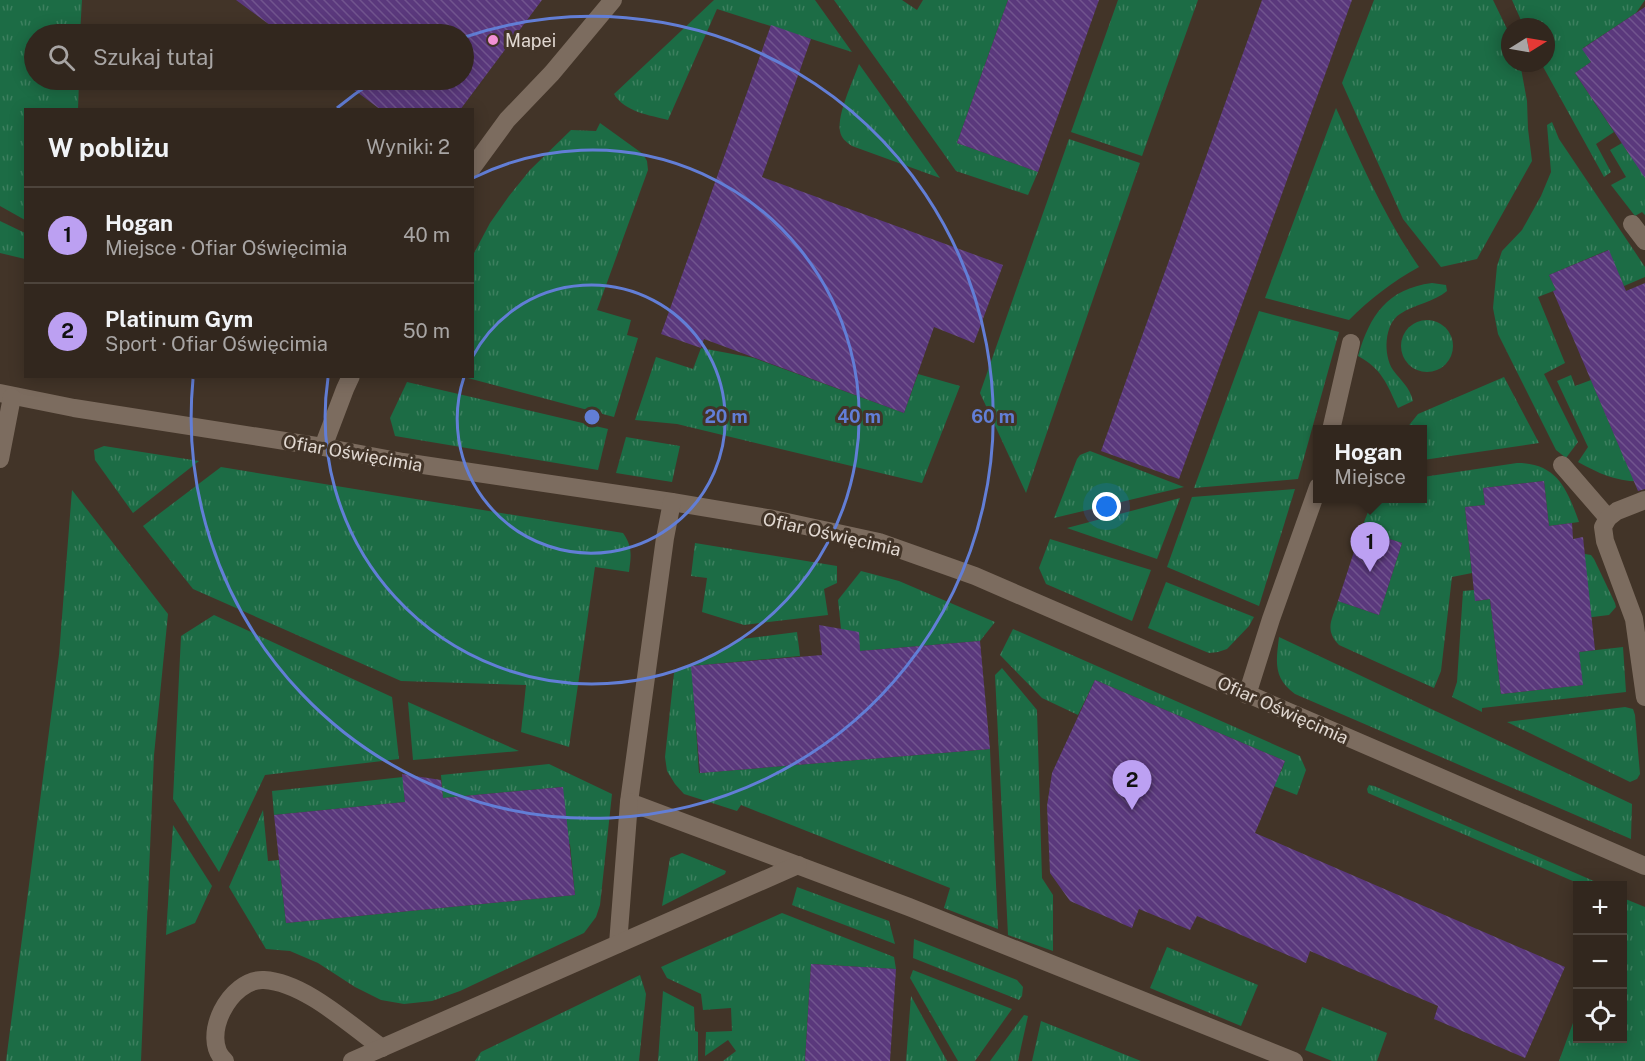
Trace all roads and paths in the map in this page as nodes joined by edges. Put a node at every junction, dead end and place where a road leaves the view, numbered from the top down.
1 (613, 0) edge
2 (474, 165) edge
3 (1632, 224) dead end
4 (1645, 241) edge
5 (1351, 343) dead end
6 (350, 378) edge
7 (6, 395) edge
8 (1332, 425) edge
9 (323, 447) junction
10 (0, 459) edge
11 (1562, 465) dead end
12 (1313, 498) edge
13 (1645, 500) edge
14 (672, 502) junction
15 (1608, 518) junction
16 (1248, 695) junction
17 (1645, 698) edge
18 (628, 802) junction
19 (798, 865) junction
20 (1645, 866) edge
21 (618, 944) junction
22 (382, 1048) junction
23 (225, 1061) edge
24 (352, 1061) edge
25 (1294, 1061) edge

1 - 2 street
3 - 4 street
5 - 8 street
6 - 9 street
7 - 9 street, Ofiar Oświęcimia
7 - 10 street
9 - 14 street, Ofiar Oświęcimia
11 - 15 street
12 - 16 street
13 - 15 street
14 - 16 street, Ofiar Oświęcimia
14 - 18 street
15 - 17 street
16 - 20 street, Ofiar Oświęcimia
18 - 19 street
18 - 21 street
19 - 21 street
19 - 25 street
21 - 22 street
22 - 23 street
22 - 24 street

